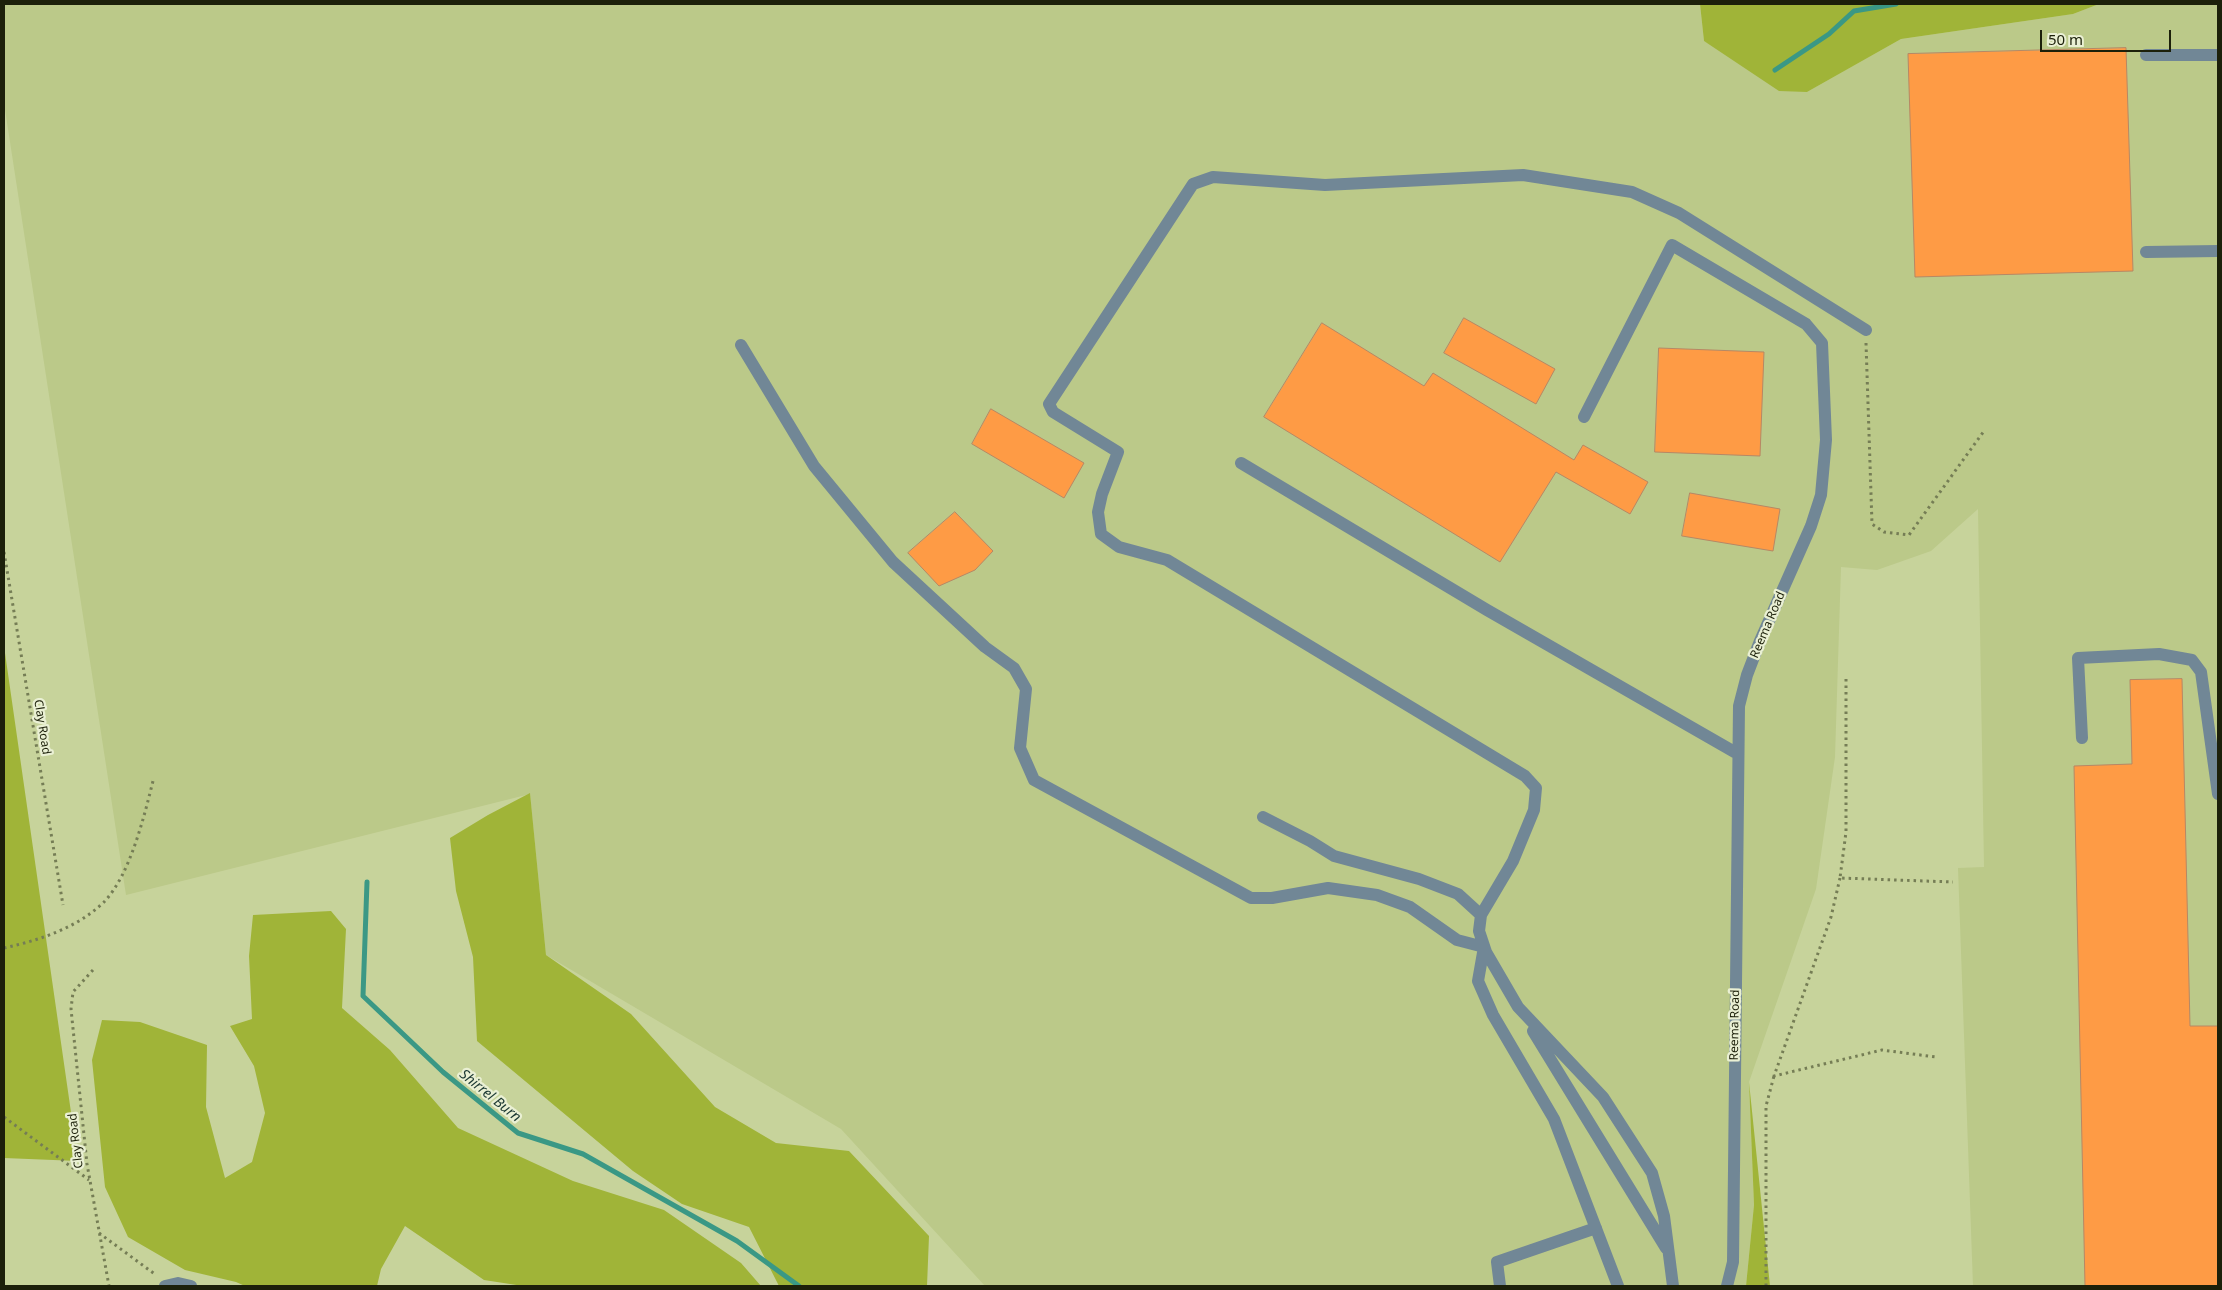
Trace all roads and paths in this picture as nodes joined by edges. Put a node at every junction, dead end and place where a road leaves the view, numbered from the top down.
1 (2146, 55) dead end
2 (2218, 55) edge
3 (2218, 251) edge
4 (2146, 252) dead end
5 (1866, 330) joint
6 (741, 345) dead end
7 (1584, 417) dead end
8 (1984, 431) dead end
9 (1241, 463) dead end
10 (4, 552) edge
11 (1846, 679) dead end
12 (2082, 738) dead end
13 (1738, 754) junction
14 (153, 781) dead end
15 (2218, 794) edge
16 (1263, 817) dead end
17 (1840, 878) junction
18 (1952, 882) dead end
19 (62, 905) dead end
20 (1481, 915) junction
21 (1484, 947) junction
22 (4, 948) edge
23 (93, 970) dead end
24 (1518, 1007) junction
25 (1936, 1058) dead end
26 (1774, 1076) junction
27 (4, 1117) edge
28 (90, 1180) junction
29 (1596, 1228) junction
30 (99, 1233) junction
31 (1669, 1253) junction
32 (167, 1285) edge
33 (109, 1286) edge
34 (190, 1286) edge
35 (1500, 1286) edge
36 (1618, 1286) edge
37 (1673, 1286) edge
38 (1727, 1286) edge
39 (1766, 1286) edge

1 - 2 street
3 - 4 street
5 - 8 path
5 - 20 street
6 - 21 street
7 - 13 street, Reema Road
9 - 13 street
10 - 19 path, Clay Road
11 - 17 path
12 - 15 street
13 - 38 street, Reema Road
14 - 22 path
16 - 20 street
17 - 18 path
17 - 26 path
20 - 21 street
21 - 24 street
21 - 29 street
23 - 28 path, Clay Road
24 - 31 street
24 - 31 street
25 - 26 path
26 - 39 path
27 - 28 path
28 - 30 path, Clay Road
29 - 35 street
29 - 36 street
30 - 32 path
30 - 33 path, Clay Road
31 - 37 street
32 - 34 street

